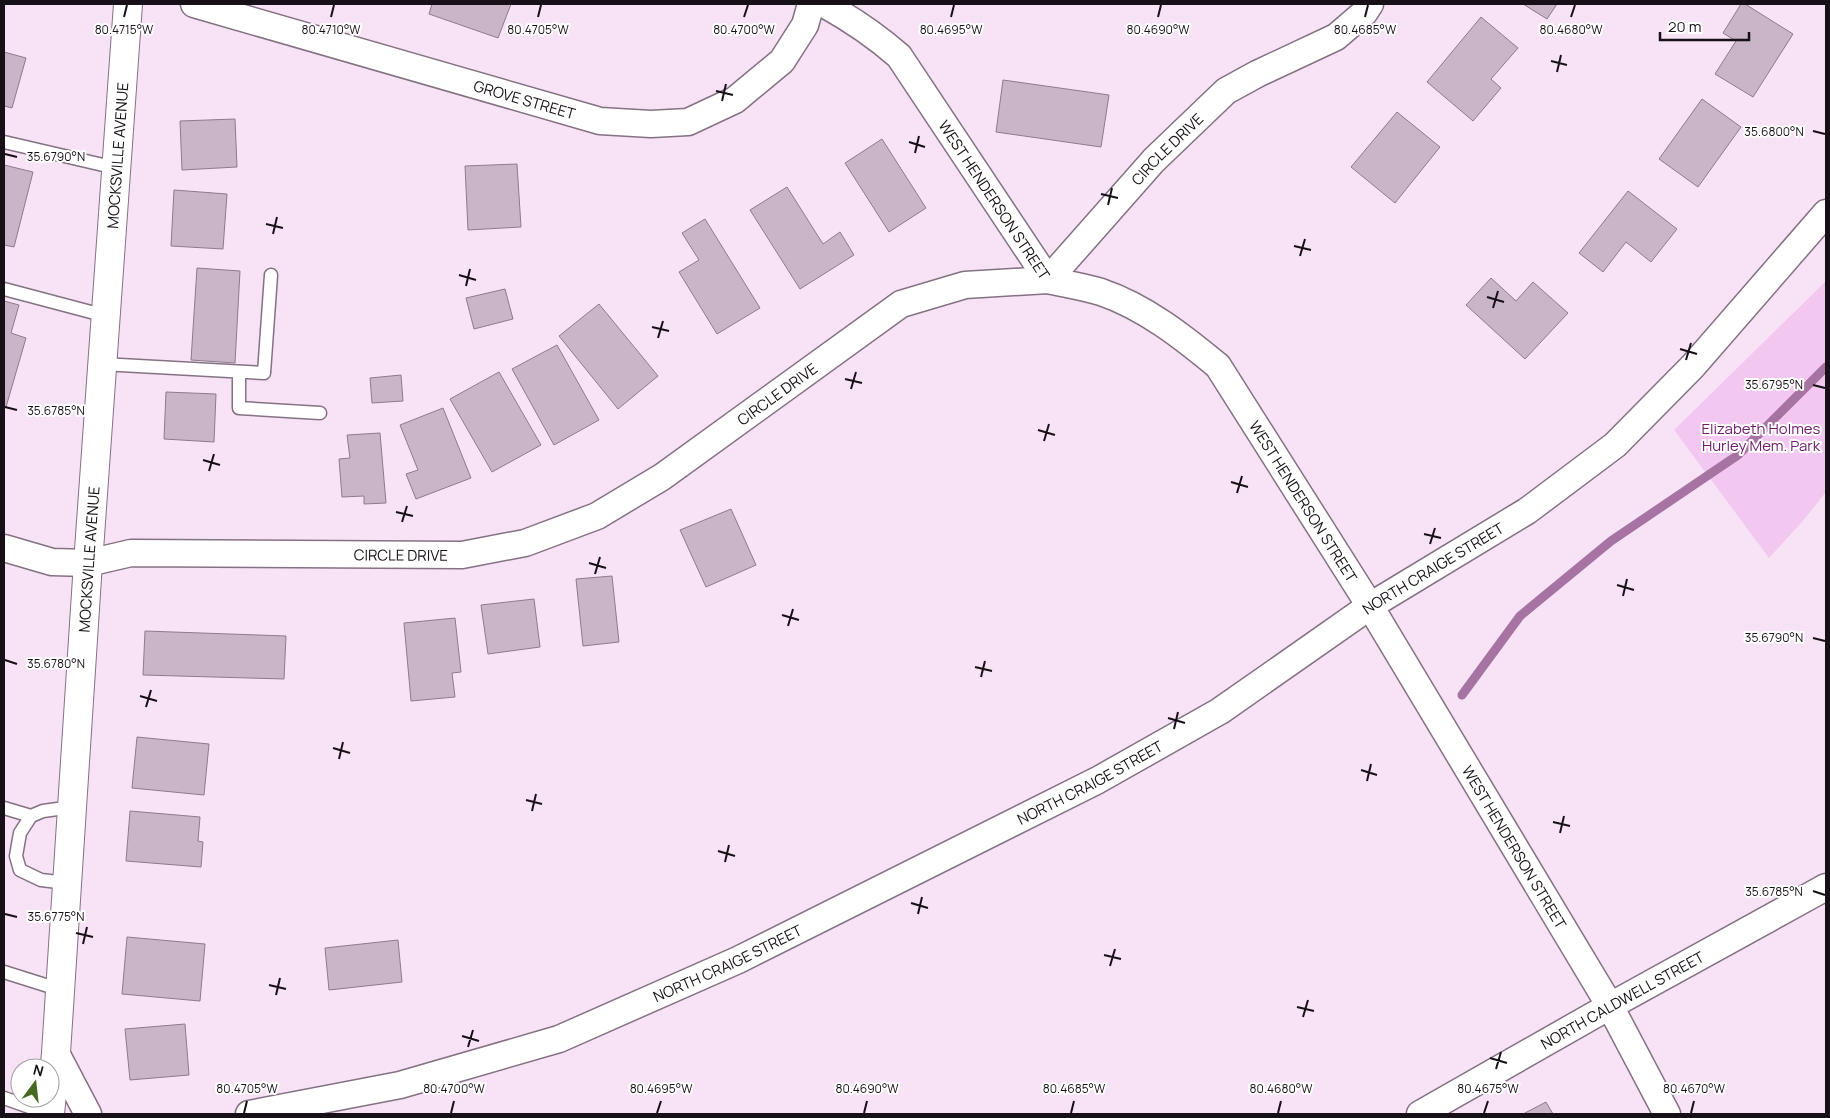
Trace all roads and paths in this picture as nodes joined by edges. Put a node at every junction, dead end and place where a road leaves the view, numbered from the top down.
1 (128, 4) edge
2 (194, 4) edge
3 (811, 4) edge
4 (824, 4) edge
5 (1370, 4) edge
6 (4, 142) edge
7 (116, 168) junction
8 (1826, 213) edge
9 (271, 275) dead end
10 (1048, 280) junction
11 (4, 289) edge
12 (106, 316) junction
13 (102, 364) junction
14 (239, 372) junction
15 (320, 413) dead end
16 (4, 548) edge
17 (88, 563) junction
18 (1370, 606) junction
19 (72, 807) junction
20 (4, 808) edge
21 (31, 816) junction
22 (68, 883) junction
23 (1826, 886) edge
24 (4, 972) edge
25 (61, 990) junction
26 (1610, 1006) junction
27 (56, 1053) junction
28 (4, 1098) edge
29 (49, 1114) edge
30 (88, 1114) edge
31 (249, 1114) edge
32 (1420, 1114) edge
33 (1667, 1114) edge

1 - 7 street, MOCKSVILLE AVENUE
2 - 3 street, GROVE STREET
4 - 10 street, WEST HENDERSON STREET
5 - 10 street, CIRCLE DRIVE
6 - 7 lane
7 - 12 street, MOCKSVILLE AVENUE
8 - 18 street, NORTH CRAIGE STREET
9 - 14 lane
10 - 17 street, CIRCLE DRIVE
10 - 18 street, WEST HENDERSON STREET
11 - 12 lane
12 - 13 street, MOCKSVILLE AVENUE
13 - 14 lane
13 - 17 street, MOCKSVILLE AVENUE
14 - 15 lane
16 - 17 street, CIRCLE DRIVE
17 - 19 street, MOCKSVILLE AVENUE
18 - 26 street, WEST HENDERSON STREET
18 - 31 street, NORTH CRAIGE STREET
19 - 21 lane
19 - 22 street, MOCKSVILLE AVENUE
20 - 21 lane
21 - 22 lane
22 - 25 street, MOCKSVILLE AVENUE
23 - 26 street, NORTH CALDWELL STREET
24 - 25 lane
25 - 27 street, MOCKSVILLE AVENUE
26 - 32 street, NORTH CALDWELL STREET
26 - 33 street, WEST HENDERSON STREET
27 - 29 street, MOCKSVILLE AVENUE
27 - 30 street
28 - 29 lane

